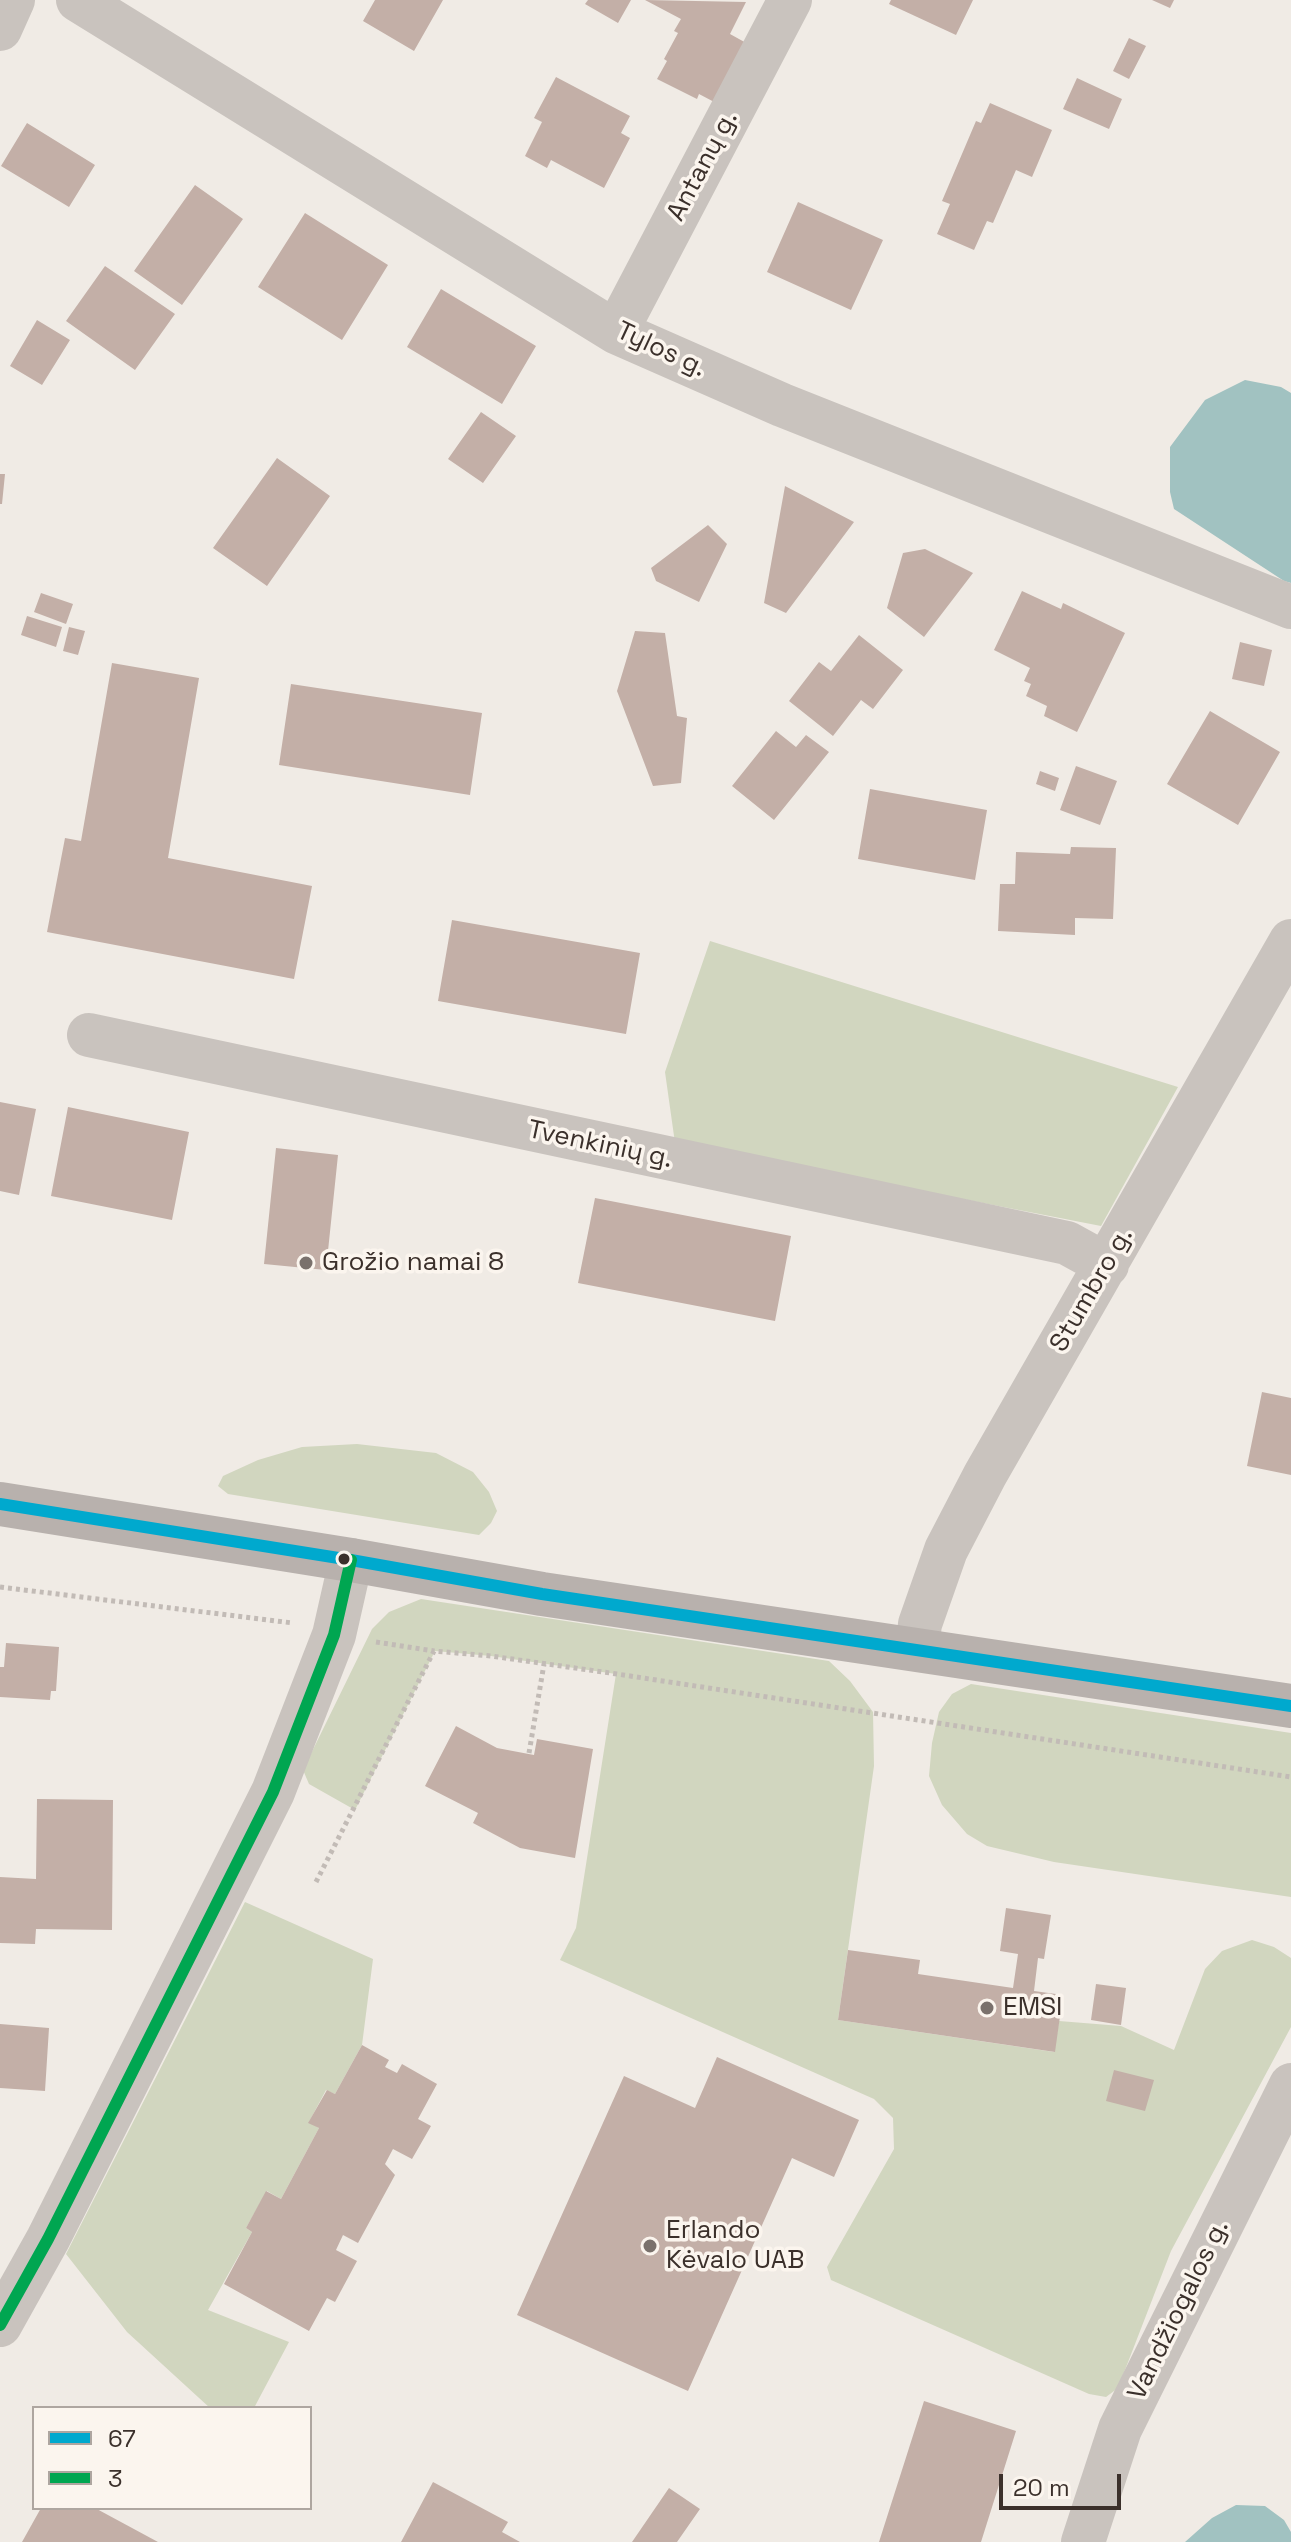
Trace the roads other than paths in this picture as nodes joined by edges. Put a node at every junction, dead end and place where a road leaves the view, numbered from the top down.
1 (13, 0) edge
2 (78, 0) edge
3 (790, 0) edge
4 (0, 29) edge
5 (616, 332) junction
6 (1291, 607) edge
7 (1291, 941) edge
8 (89, 1035) dead end
9 (1107, 1265) junction
10 (0, 1504) edge
11 (351, 1560) junction
12 (917, 1649) junction
13 (1291, 1706) edge
14 (1291, 2085) edge
15 (16, 2262) edge
16 (0, 2325) edge
17 (1083, 2542) edge

1 - 4 street
2 - 5 street, Tylos g.
3 - 5 street, Antanų g.
5 - 6 street, Tylos g.
7 - 9 street, Stumbro g.
8 - 9 street, Tvenkinių g.
9 - 12 street, Stumbro g.
10 - 11 main road
11 - 12 main road
11 - 15 street
12 - 13 main road
14 - 17 street, Vandžiogalos g.
15 - 16 street

